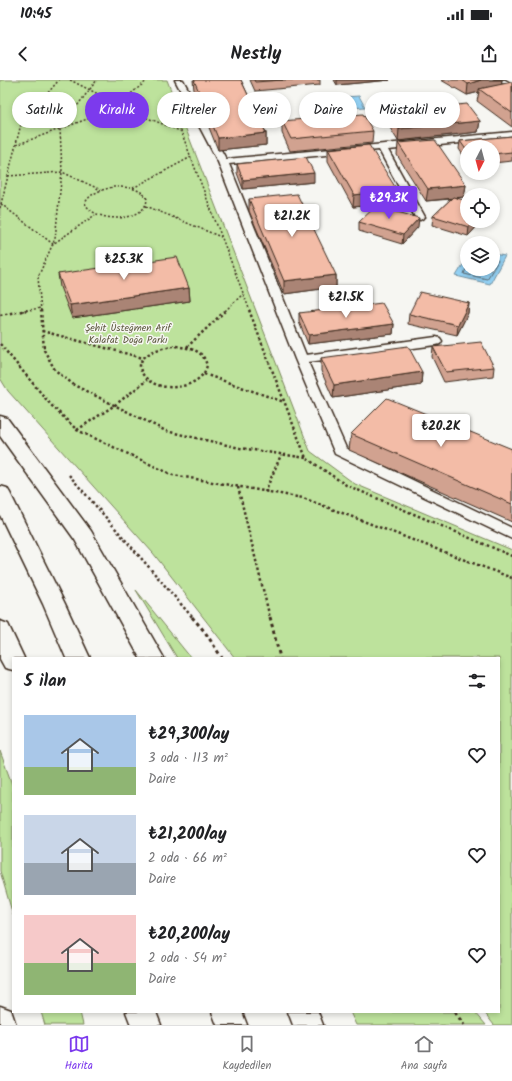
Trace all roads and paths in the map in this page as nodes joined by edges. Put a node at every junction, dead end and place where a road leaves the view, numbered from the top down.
1 (59, 80) edge
2 (70, 80) edge
3 (97, 80) edge
4 (148, 80) edge
5 (179, 80) edge
6 (498, 80) edge
7 (512, 88) edge
8 (89, 90) junction
9 (93, 92) edge
10 (133, 92) edge
11 (77, 106) edge
12 (149, 119) edge
13 (60, 128) joint
14 (181, 131) dead end
15 (512, 135) edge
16 (15, 145) junction
17 (382, 147) junction
18 (191, 157) dead end
19 (223, 162) junction
20 (62, 172) junction
21 (8, 176) junction
22 (132, 188) junction
23 (101, 190) junction
24 (1, 203) edge
25 (146, 206) junction
26 (0, 208) edge
27 (95, 215) junction
28 (420, 217) edge
29 (221, 237) dead end
30 (53, 244) junction
31 (243, 294) dead end
32 (40, 308) junction
33 (0, 315) edge
34 (42, 331) junction
35 (436, 341) dead end
36 (0, 344) edge
37 (187, 347) junction
38 (143, 358) junction
39 (300, 359) junction
40 (204, 374) junction
41 (147, 380) junction
42 (284, 402) dead end
43 (115, 405) junction
44 (0, 422) edge
45 (77, 430) junction
46 (281, 455) junction
47 (306, 458) dead end
48 (66, 474) dead end
49 (238, 487) junction
50 (265, 492) junction
51 (0, 493) edge
52 (512, 534) edge
53 (512, 578) edge
54 (0, 630) edge
55 (78, 657) edge
56 (151, 657) edge
57 (221, 657) edge
58 (280, 657) edge
59 (12, 659) edge
60 (142, 1013) edge
61 (227, 1013) edge
62 (303, 1013) edge
63 (456, 1013) edge
64 (0, 1021) edge
65 (1, 1025) edge
66 (146, 1025) edge
67 (232, 1025) edge
68 (308, 1025) edge
69 (464, 1025) edge

1 - 16 path
2 - 8 path
3 - 8 path
4 - 10 path
5 - 19 lane
6 - 7 lane
8 - 9 path
8 - 11 path
12 - 14 path
13 - 16 path
13 - 20 path
15 - 17 lane
16 - 21 path
17 - 19 lane
17 - 28 lane
18 - 22 path
19 - 39 lane
20 - 21 path
20 - 23 path
20 - 30 path
21 - 24 path
22 - 23 path
22 - 25 path
23 - 27 path
24 - 26 path
24 - 30 path
25 - 27 path
25 - 29 path
27 - 30 path
30 - 32 path
31 - 37 path
32 - 33 path
32 - 34 path
34 - 38 path
34 - 43 path
35 - 39 lane
36 - 45 path
37 - 38 path
37 - 40 path
38 - 41 path
39 - 52 lane
40 - 41 path
40 - 42 path
41 - 43 path
43 - 45 path
43 - 46 path
44 - 56 main road
45 - 49 path
46 - 47 path
46 - 50 path
48 - 57 path
49 - 50 path
49 - 58 path
50 - 53 path
51 - 55 main road
54 - 59 main road
60 - 66 main road
61 - 67 main road
62 - 68 main road
63 - 69 path
64 - 65 main road

